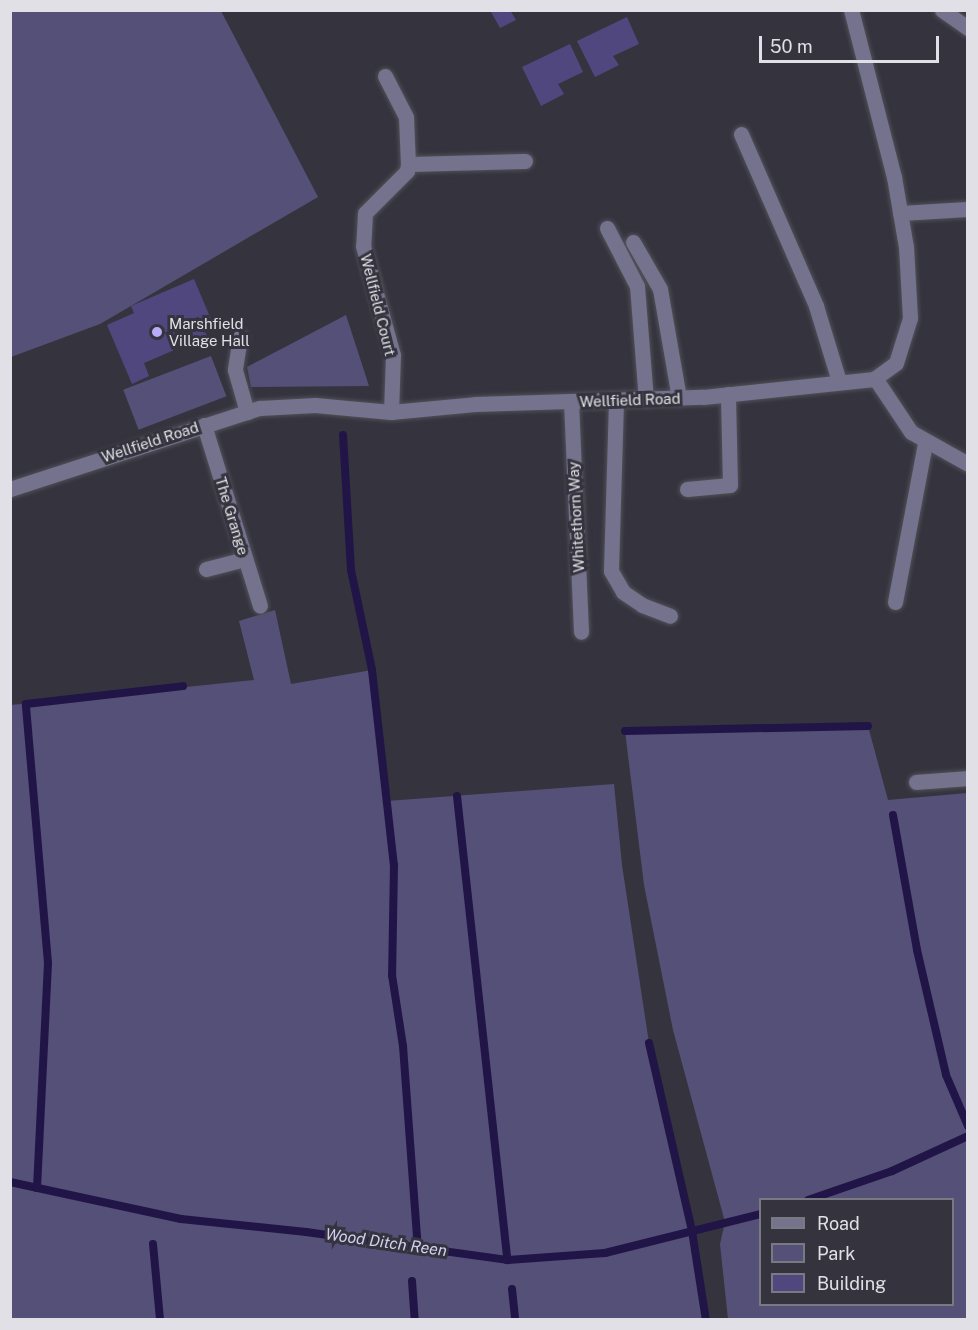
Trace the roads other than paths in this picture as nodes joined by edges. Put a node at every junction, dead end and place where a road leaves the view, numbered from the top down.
1 (851, 10) edge
2 (942, 10) edge
3 (968, 28) edge
4 (385, 76) dead end
5 (741, 135) dead end
6 (525, 161) dead end
7 (408, 164) junction
8 (968, 209) edge
9 (900, 213) junction
10 (607, 228) dead end
11 (633, 242) dead end
12 (240, 337) dead end
13 (875, 378) junction
14 (839, 381) junction
15 (728, 394) junction
16 (680, 398) junction
17 (646, 400) junction
18 (616, 401) junction
19 (571, 402) junction
20 (248, 412) junction
21 (391, 412) junction
22 (204, 425) junction
23 (925, 443) junction
24 (968, 464) edge
25 (10, 489) edge
26 (687, 489) dead end
27 (245, 559) junction
28 (206, 569) dead end
29 (895, 602) dead end
30 (260, 606) dead end
31 (670, 616) dead end
32 (581, 632) dead end
33 (968, 778) edge
34 (916, 782) dead end

1 - 9 street
2 - 3 street
4 - 7 street
5 - 14 street
6 - 7 street
7 - 21 street, Wellfield Court
8 - 9 street
9 - 13 street
10 - 17 street
11 - 16 street
12 - 20 street
13 - 14 street, Wellfield Road
13 - 23 street
14 - 15 street, Wellfield Road
15 - 16 street, Wellfield Road
15 - 26 street
16 - 17 street, Wellfield Road
17 - 18 street, Wellfield Road
18 - 19 street, Wellfield Road
18 - 31 street
19 - 21 street, Wellfield Road
19 - 32 street, Whitethorn Way
20 - 21 street, Wellfield Road
20 - 22 street, Wellfield Road
22 - 25 street, Wellfield Road
22 - 27 street, The Grange
23 - 24 street
23 - 29 street
27 - 28 street
27 - 30 street, The Grange
33 - 34 street

